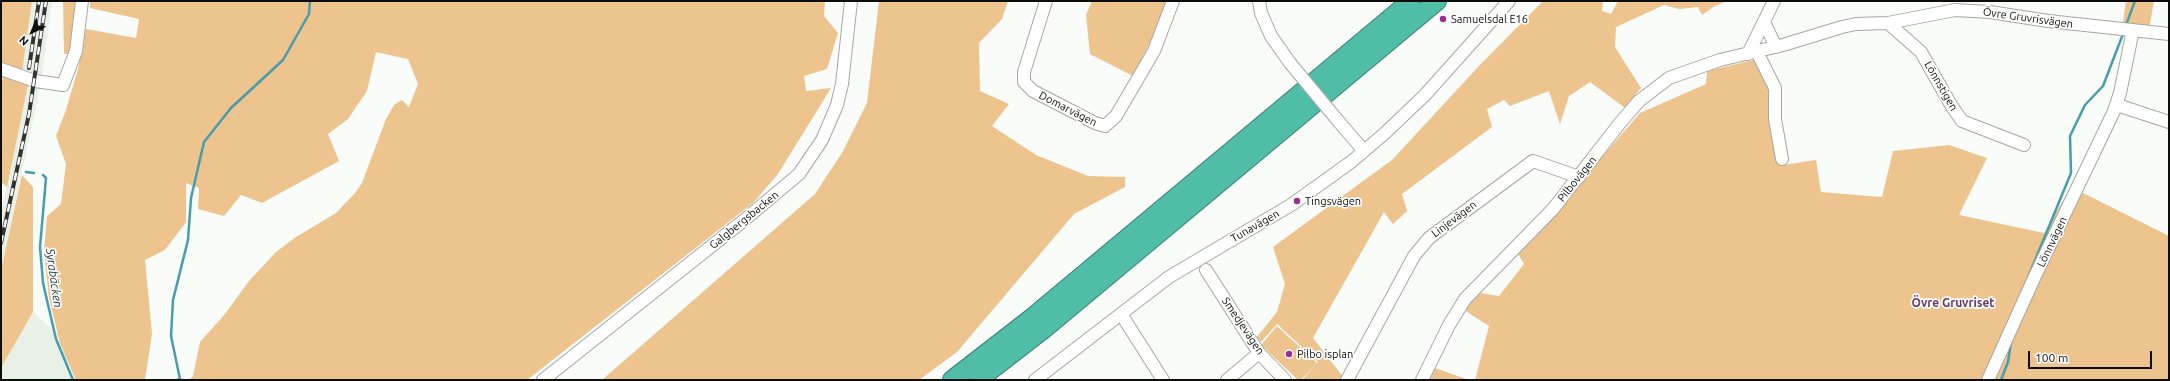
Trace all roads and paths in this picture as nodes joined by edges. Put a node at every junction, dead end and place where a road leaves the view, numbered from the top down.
1 (82, 1) edge
2 (851, 1) edge
3 (1046, 1) edge
4 (1173, 1) edge
5 (1259, 1) edge
6 (1410, 1) edge
7 (1437, 1) edge
8 (1509, 1) edge
9 (1774, 1) edge
10 (1765, 12) edge
11 (1888, 23) junction
12 (2127, 30) junction
13 (2169, 34) edge
14 (1776, 47) junction
15 (1752, 53) junction
16 (2, 71) edge
17 (2117, 105) junction
18 (2169, 122) edge
19 (2024, 145) dead end
20 (1364, 151) junction
21 (1782, 159) dead end
22 (1579, 177) junction
23 (1206, 270) dead end
24 (1122, 314) junction
25 (1259, 352) junction
26 (543, 380) edge
27 (952, 380) edge
28 (978, 380) edge
29 (1035, 380) edge
30 (1162, 380) edge
31 (1227, 380) edge
32 (1285, 380) edge
33 (1347, 380) edge
34 (1422, 380) edge
35 (1988, 380) edge

1 - 16 street
2 - 26 street, Galgbergsbacken
3 - 4 street, Domarvägen
5 - 20 street, bridge
6 - 27 highway
7 - 28 highway
8 - 20 street, Tunavägen
9 - 10 street
10 - 14 street
10 - 15 street
11 - 12 street, Övre Gruvrisvägen
11 - 14 street, Övre Gruvrisvägen
11 - 19 street, Lönnstigen
12 - 13 street, Övre Gruvrisvägen
12 - 17 street, Lönnvägen
14 - 15 street, Övre Gruvrisvägen
15 - 21 street
15 - 22 street, Pilbovägen
17 - 18 street
17 - 35 street, Lönnvägen
20 - 24 street, Tunavägen
22 - 33 street, Linjevägen
22 - 34 street, Pilbovägen
23 - 25 street, Smedjevägen
24 - 29 street, Tunavägen
24 - 30 street
25 - 31 street
25 - 32 street, Smedjevägen

